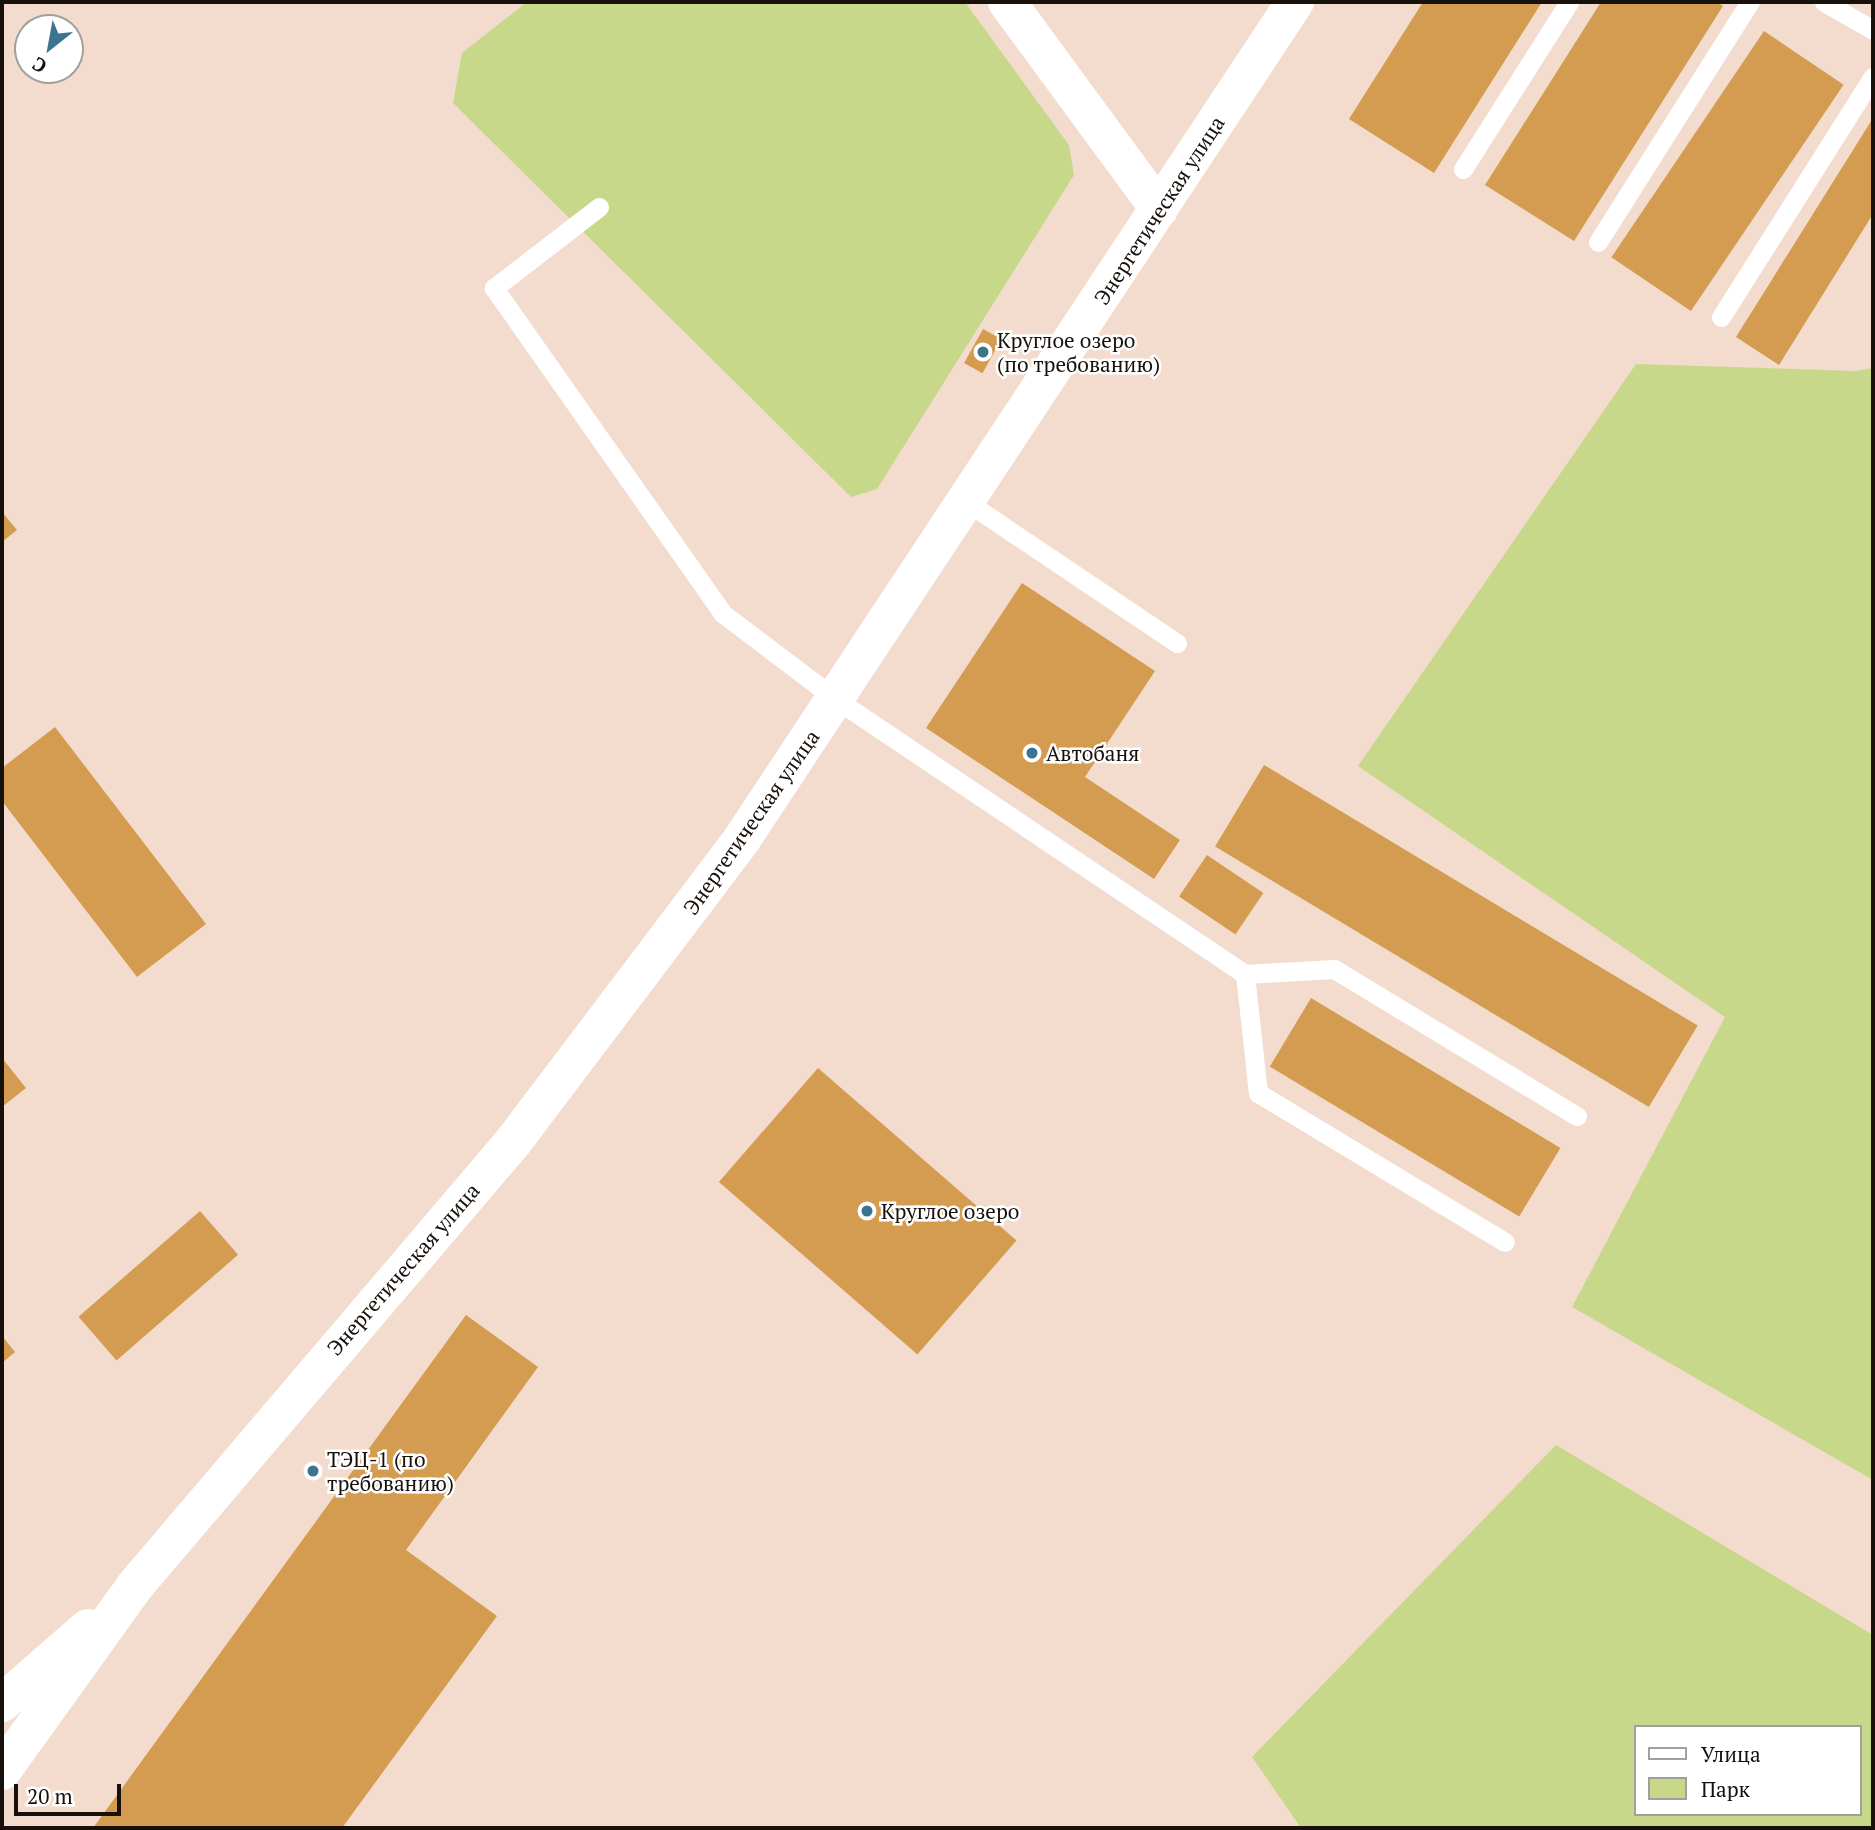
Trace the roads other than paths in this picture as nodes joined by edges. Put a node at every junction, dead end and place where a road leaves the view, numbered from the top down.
1 (1007, 2) edge
2 (1295, 2) edge
3 (1569, 2) edge
4 (1750, 2) edge
5 (1824, 2) edge
6 (1873, 30) edge
7 (1873, 77) edge
8 (1463, 169) dead end
9 (599, 207) dead end
10 (1159, 209) junction
11 (1598, 242) dead end
12 (1721, 317) dead end
13 (967, 502) junction
14 (1177, 643) dead end
15 (837, 700) junction
16 (1245, 974) junction
17 (1577, 1116) dead end
18 (1505, 1242) dead end
19 (134, 1587) junction
20 (2, 1703) edge
21 (2, 1771) edge

1 - 10 street
2 - 10 street, Энергетическая улица
3 - 8 lane
4 - 11 lane
5 - 6 lane
7 - 12 lane
9 - 15 lane
10 - 13 street, Энергетическая улица
13 - 14 lane
13 - 15 street, Энергетическая улица
15 - 16 lane
15 - 19 street, Энергетическая улица
16 - 17 lane
16 - 18 lane
19 - 20 street
19 - 21 street

